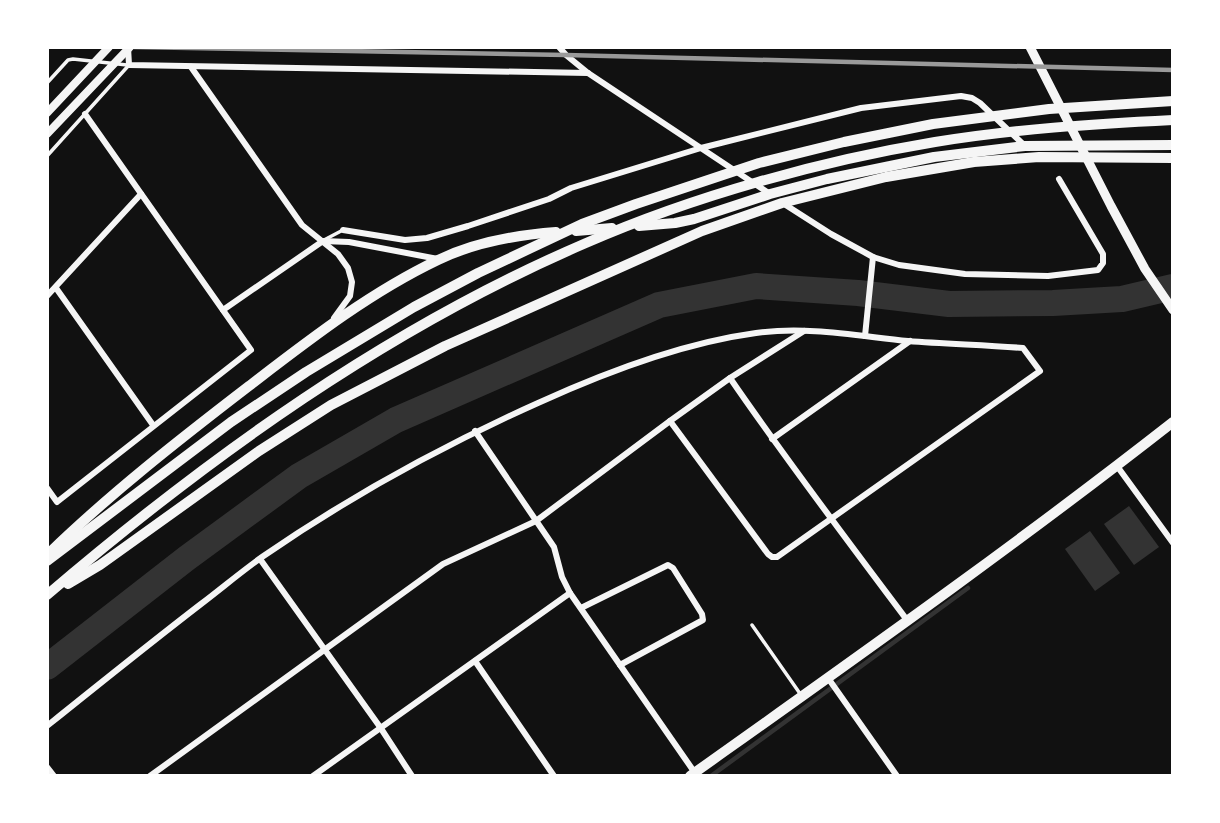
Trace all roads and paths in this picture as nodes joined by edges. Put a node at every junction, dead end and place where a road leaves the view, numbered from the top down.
1 (109, 47) edge
2 (129, 47) edge
3 (559, 47) edge
4 (1030, 47) edge
5 (130, 65) junction
6 (191, 67) junction
7 (588, 73) junction
8 (47, 83) edge
9 (1173, 101) edge
10 (47, 113) edge
11 (85, 114) junction
12 (1173, 120) edge
13 (47, 134) edge
14 (1173, 145) edge
15 (1025, 146) junction
16 (701, 148) junction
17 (47, 156) edge
18 (1173, 158) edge
19 (1059, 179) dead end
20 (141, 194) junction
21 (770, 194) junction
22 (782, 203) junction
23 (343, 230) joint
24 (323, 241) junction
25 (873, 257) junction
26 (440, 259) junction
27 (56, 288) junction
28 (47, 296) edge
29 (223, 310) junction
30 (1173, 310) edge
31 (328, 326) junction
32 (805, 330) junction
33 (865, 335) junction
34 (910, 341) junction
35 (730, 378) junction
36 (670, 421) junction
37 (1173, 422) edge
38 (153, 425) junction
39 (475, 431) junction
40 (772, 439) junction
41 (1117, 466) junction
42 (47, 488) edge
43 (831, 520) junction
44 (537, 521) junction
45 (1173, 543) edge
46 (47, 555) edge
47 (260, 559) junction
48 (47, 561) edge
49 (570, 593) junction
50 (47, 595) edge
51 (581, 608) junction
52 (907, 620) junction
53 (752, 625) dead end
54 (324, 649) junction
55 (475, 660) junction
56 (620, 666) junction
57 (829, 680) junction
58 (801, 696) junction
59 (47, 726) edge
60 (380, 727) junction
61 (47, 767) edge
62 (693, 774) edge
63 (54, 776) edge
64 (150, 776) edge
65 (313, 776) edge
66 (412, 776) edge
67 (554, 776) edge
68 (897, 776) edge

1 - 10 street
2 - 5 street
2 - 13 street
3 - 7 street
4 - 30 main road
5 - 6 street
5 - 8 lane
5 - 11 lane
6 - 7 street
6 - 24 street
7 - 16 street
9 - 48 main road
11 - 17 lane
11 - 20 street
12 - 50 main road
14 - 15 main road
15 - 16 street
15 - 21 main road
16 - 21 street
16 - 23 street
18 - 22 main road
19 - 25 street
20 - 27 street
20 - 29 street
21 - 22 street
21 - 26 main road
22 - 25 street
22 - 50 main road
23 - 24 lane
24 - 26 street
24 - 29 street
24 - 31 street
25 - 33 street
26 - 31 main road
27 - 28 street
27 - 38 street
29 - 38 street
31 - 46 main road
32 - 33 street
32 - 35 street
32 - 39 street
33 - 34 street
34 - 40 street
34 - 43 street
35 - 36 street
35 - 40 street
36 - 43 street
36 - 44 street
37 - 41 main road
38 - 42 street
39 - 44 street
39 - 47 street
40 - 43 street
41 - 45 street
41 - 52 main road
43 - 52 street
44 - 49 street
44 - 54 street
47 - 54 street
47 - 59 street
49 - 51 street
49 - 55 street
51 - 56 street
51 - 56 street
52 - 57 main road
53 - 58 lane
54 - 60 street
54 - 64 street
55 - 60 street
55 - 67 street
56 - 62 street
57 - 58 main road
57 - 68 street
58 - 62 main road
60 - 65 street
60 - 66 street
61 - 63 street

